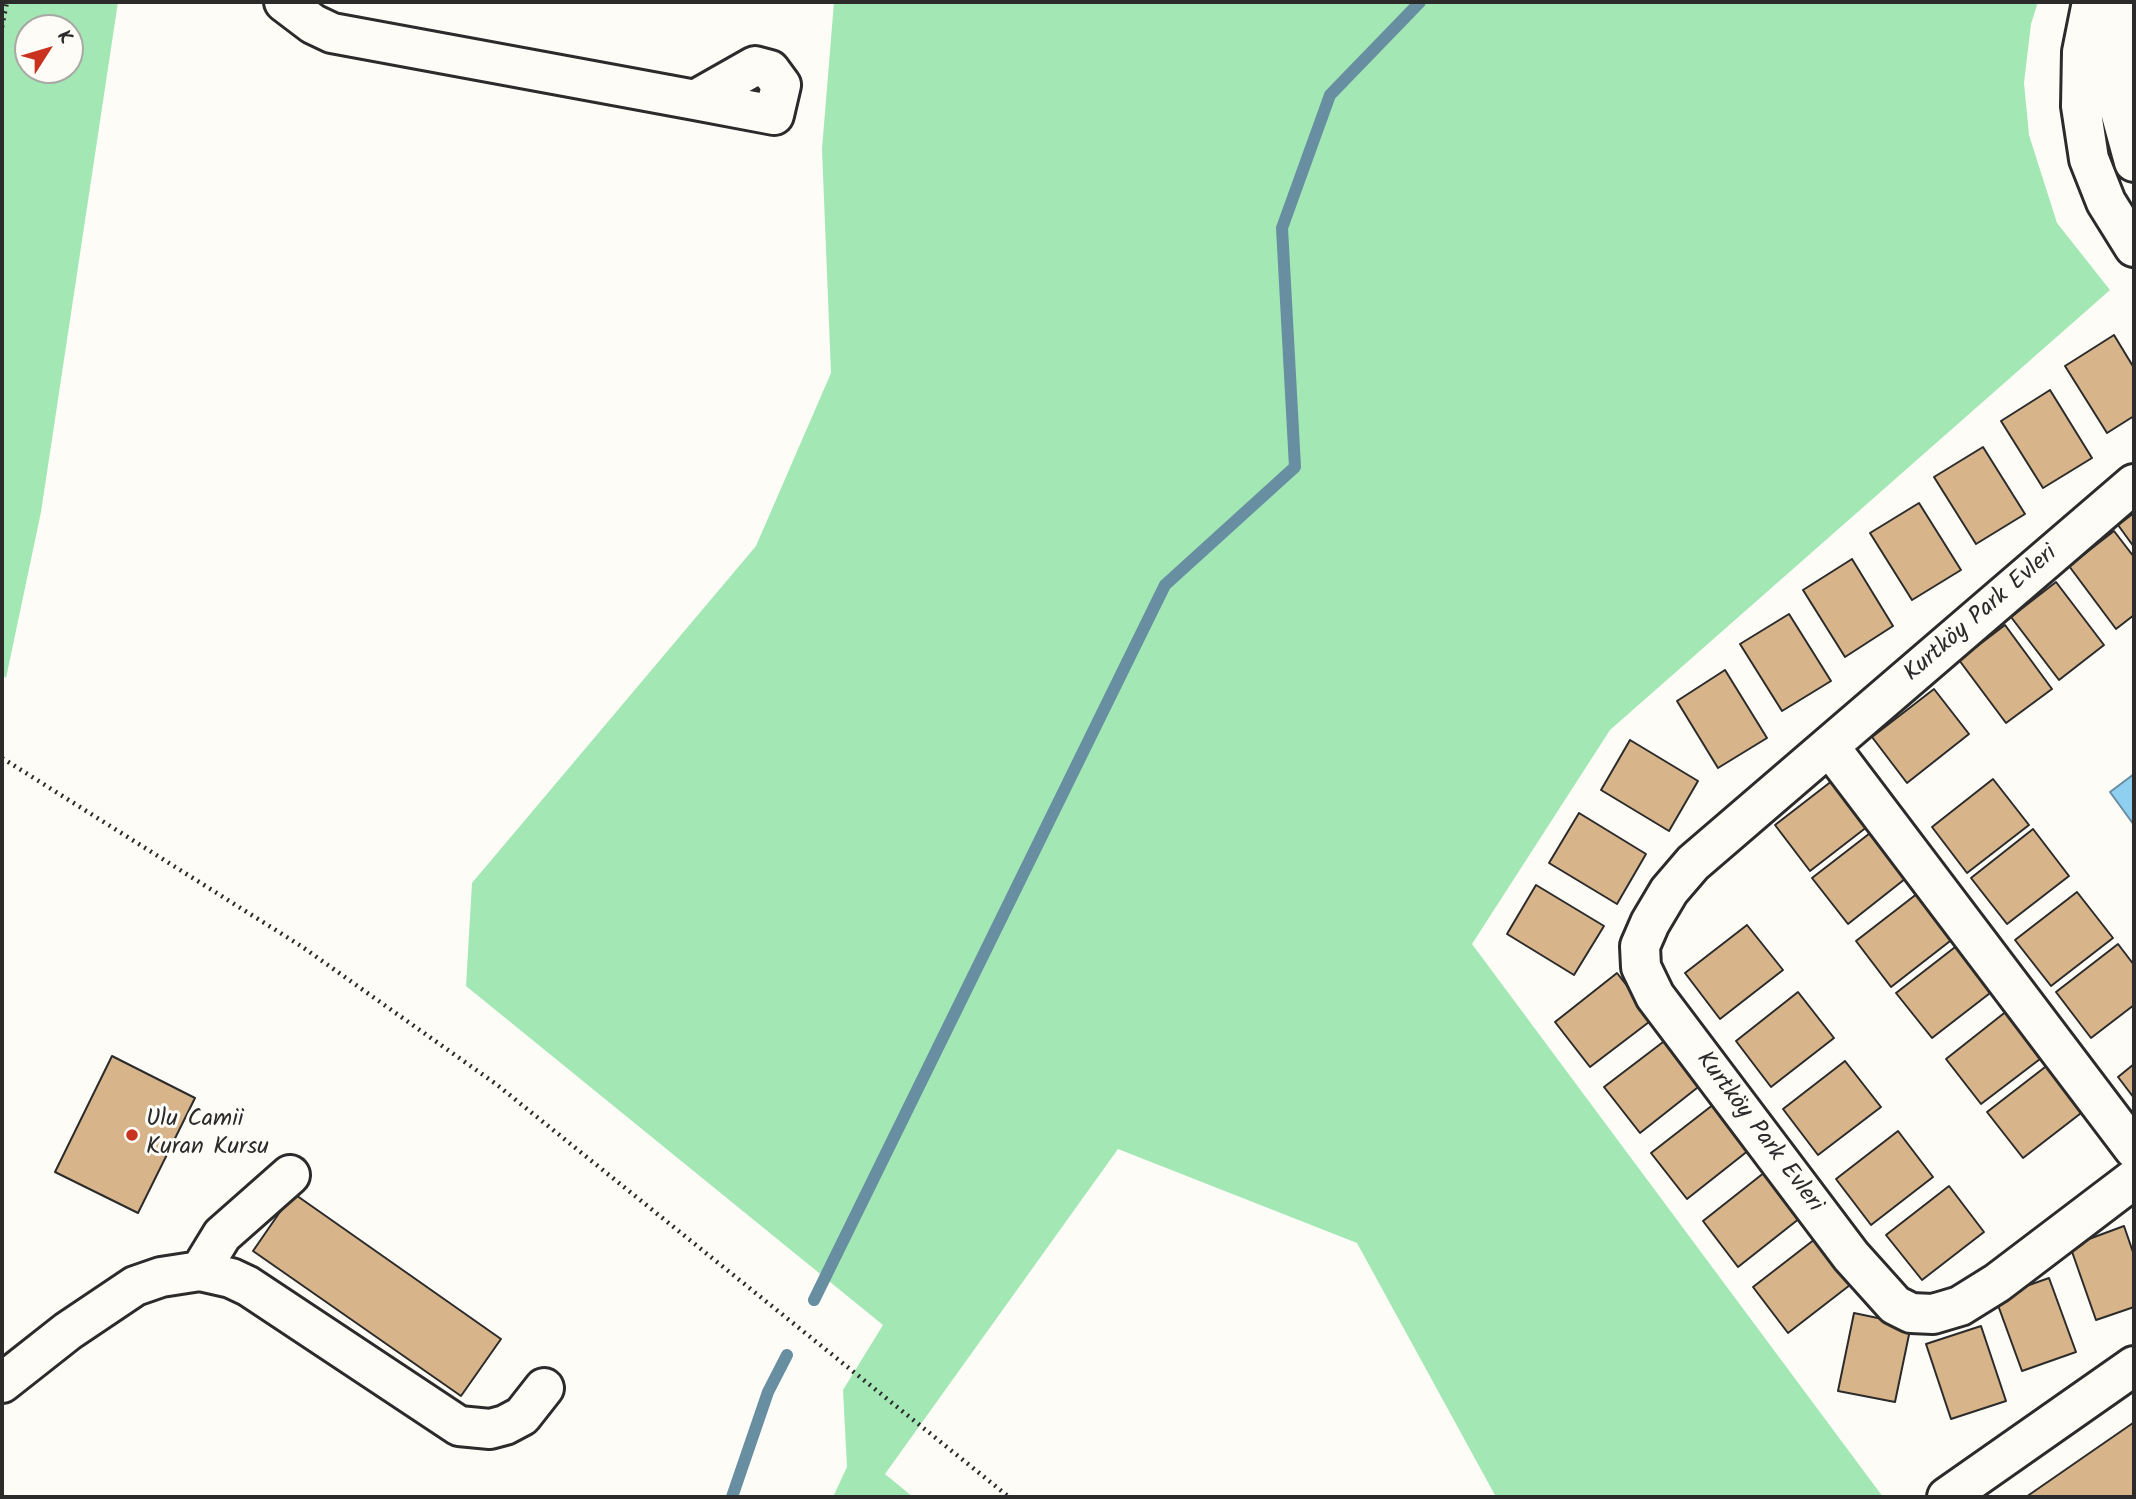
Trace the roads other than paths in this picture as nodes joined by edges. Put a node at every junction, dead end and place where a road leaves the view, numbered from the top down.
1 (284, 2) edge
2 (2092, 2) edge
3 (2128, 2) edge
4 (695, 100) dead end
5 (2134, 162) edge
6 (2134, 247) edge
7 (2134, 484) edge
8 (1829, 746) junction
9 (2134, 1149) edge
10 (290, 1175) dead end
11 (2134, 1179) edge
12 (200, 1271) junction
13 (2134, 1366) edge
14 (2, 1383) edge
15 (544, 1388) dead end
16 (1947, 1497) edge

1 - 4 street
2 - 6 street
3 - 5 street
7 - 8 street, Kurtköy Park Evleri
8 - 9 street
8 - 11 street, Kurtköy Park Evleri
10 - 12 street
12 - 14 street
12 - 15 street
13 - 16 street

